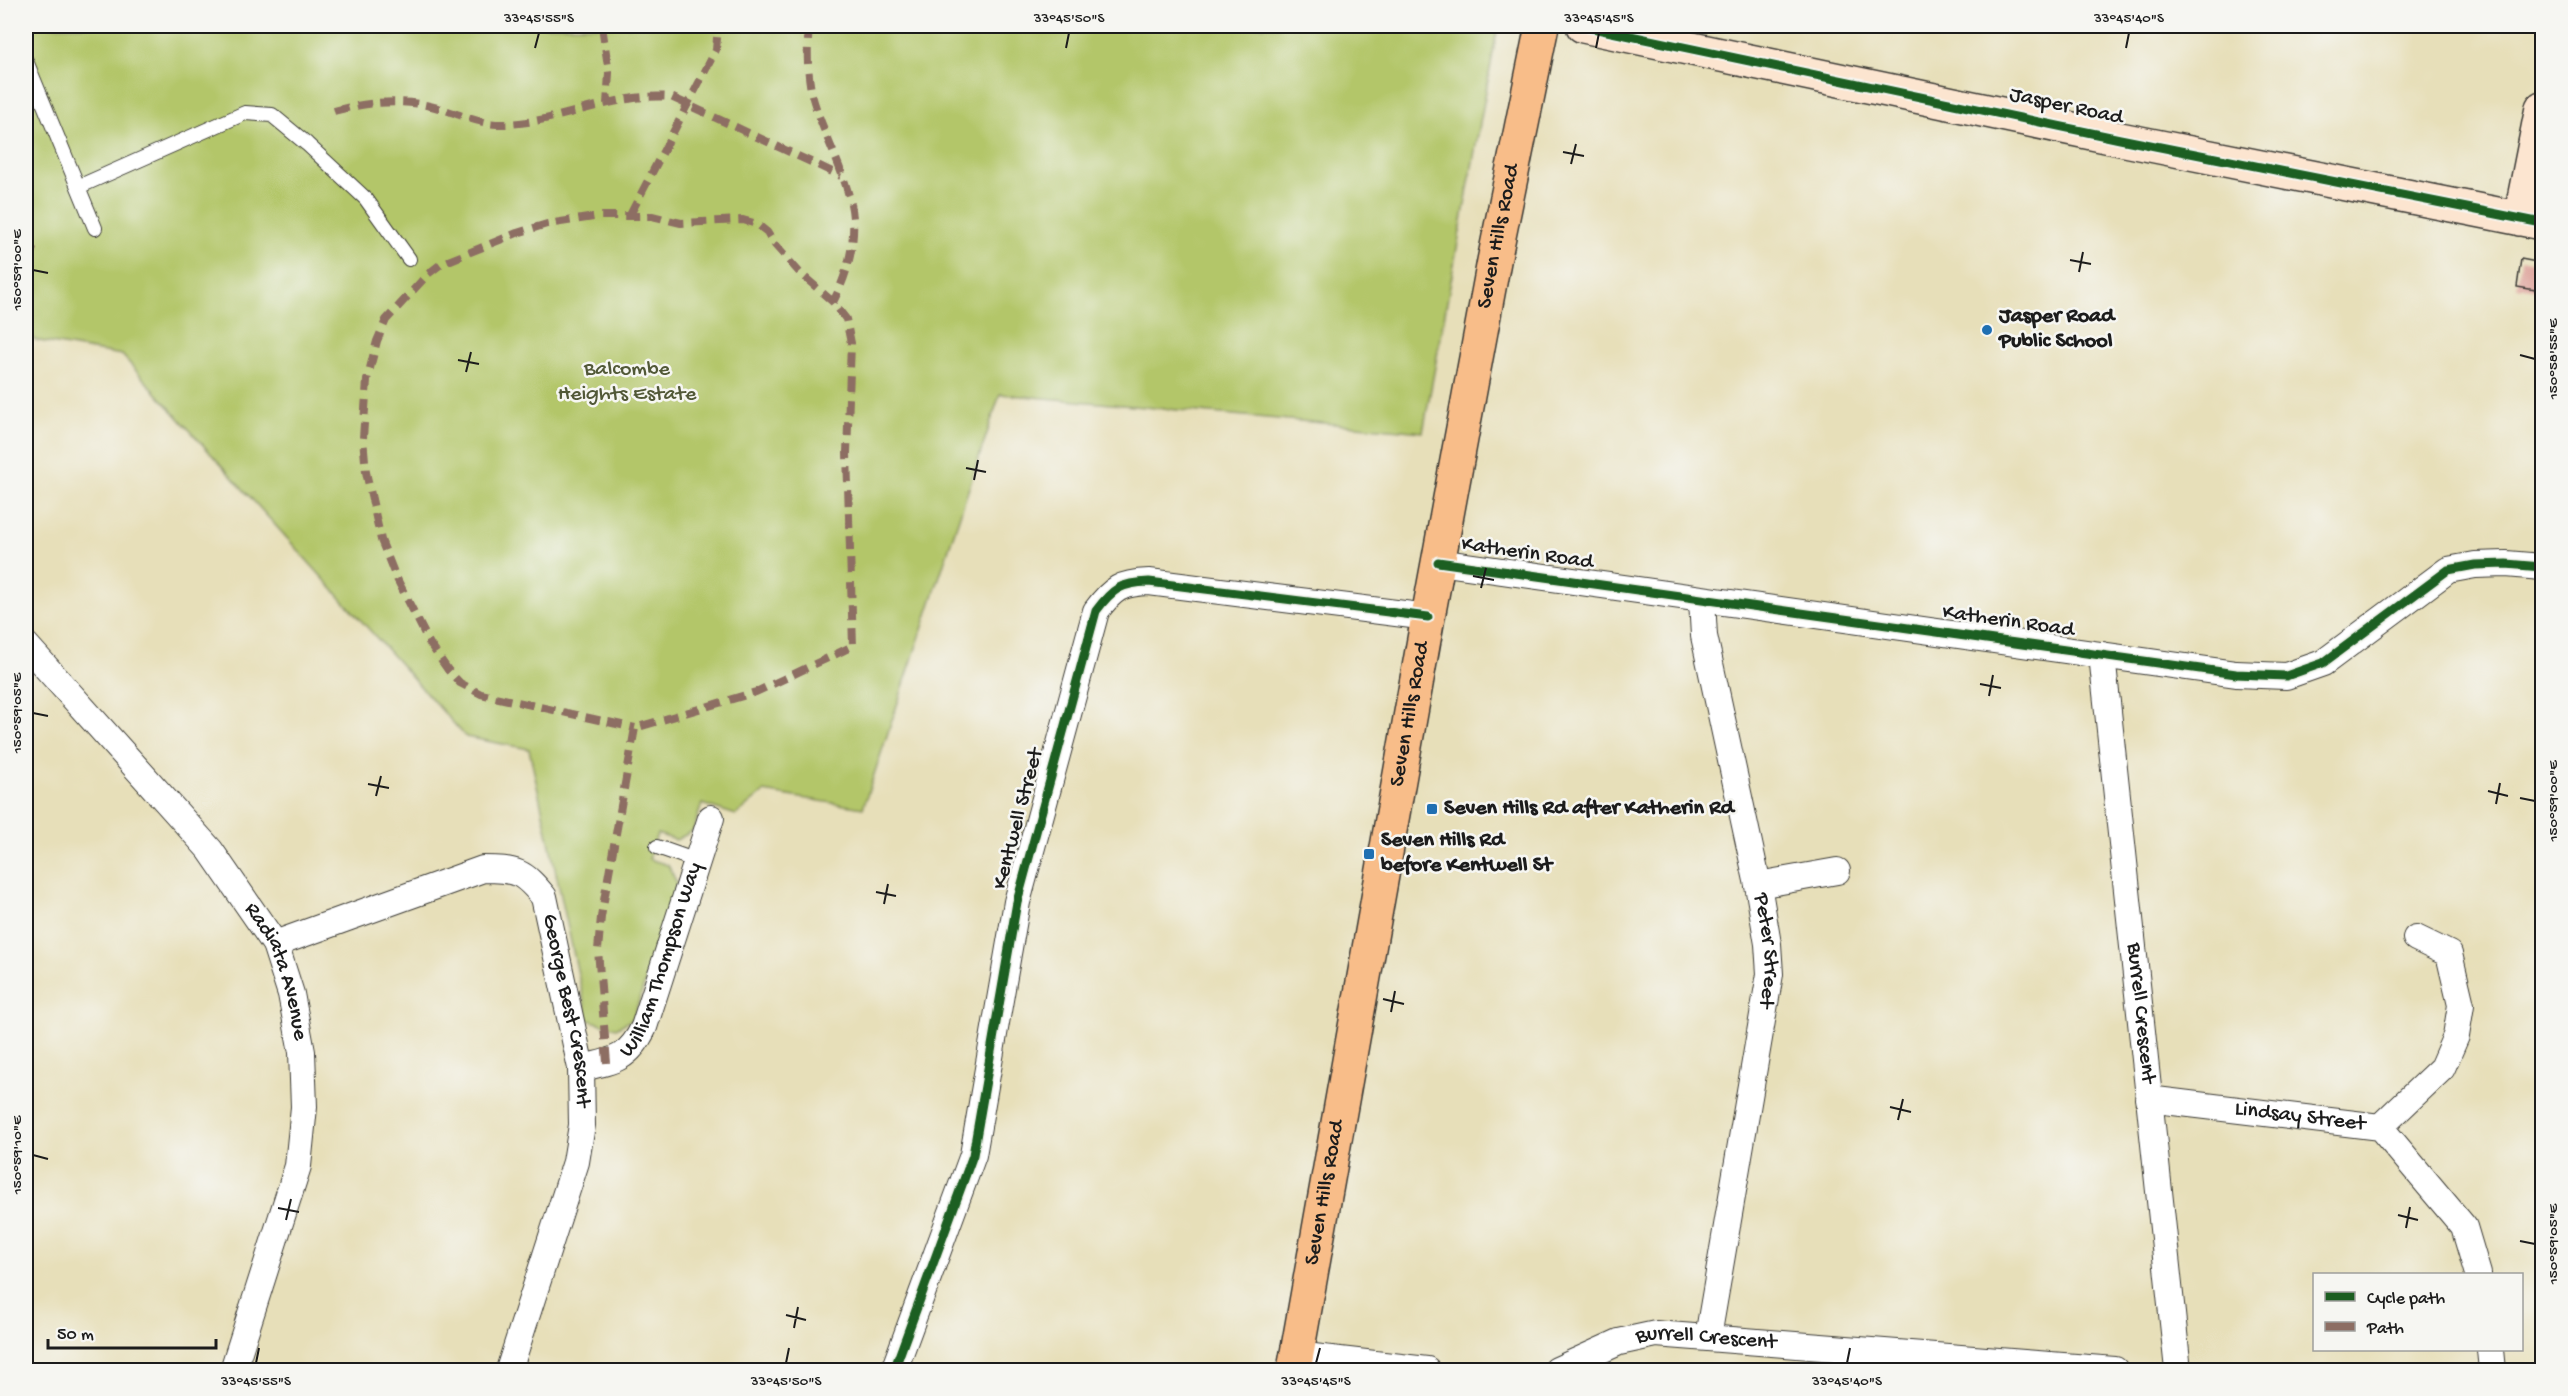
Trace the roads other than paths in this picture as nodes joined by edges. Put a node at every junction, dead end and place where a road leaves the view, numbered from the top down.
1 (1542, 26) edge
2 (1582, 26) edge
3 (26, 61) edge
4 (2542, 108) edge
5 (78, 187) junction
6 (2531, 221) edge
7 (95, 228) dead end
8 (409, 259) dead end
9 (1438, 561) junction
10 (2542, 567) edge
11 (1702, 600) junction
12 (1428, 617) junction
13 (26, 645) edge
14 (2102, 655) junction
15 (711, 818) dead end
16 (657, 847) dead end
17 (697, 861) junction
18 (1837, 871) dead end
19 (1758, 885) junction
20 (2416, 938) dead end
21 (275, 944) junction
22 (581, 1068) junction
23 (2148, 1099) junction
24 (2380, 1127) junction
25 (2477, 1273) edge
26 (1708, 1337) junction
27 (2490, 1351) edge
28 (1295, 1363) edge
29 (233, 1371) edge
30 (509, 1371) edge
31 (894, 1371) edge
32 (1427, 1371) edge
33 (1557, 1371) edge
34 (2115, 1371) edge
35 (2178, 1371) edge
36 (2492, 1371) edge

1 - 9 main road, Seven Hills Road
2 - 6 street, Jasper Road
3 - 5 lane
4 - 6 street
5 - 7 lane
5 - 8 lane
9 - 11 street, Katherin Road
9 - 12 main road, Seven Hills Road
10 - 14 street, Katherin Road
11 - 14 street, Katherin Road
11 - 19 street, Peter Street
12 - 28 main road, Seven Hills Road
12 - 31 street, Kentwell Street
13 - 21 street, Radiata Avenue
14 - 23 street, Burrell Crescent
15 - 17 street, William Thompson Way
16 - 17 lane
17 - 22 street, William Thompson Way
18 - 19 street
19 - 26 street, Peter Street
20 - 24 street
21 - 22 street, George Best Crescent
21 - 29 street, Radiata Avenue
22 - 30 street, George Best Crescent
23 - 24 street, Lindsay Street
23 - 35 street, Burrell Crescent
24 - 25 street, Lindsay Street
26 - 33 street, Burrell Crescent
26 - 34 street, Burrell Crescent
27 - 36 street
28 - 32 street

